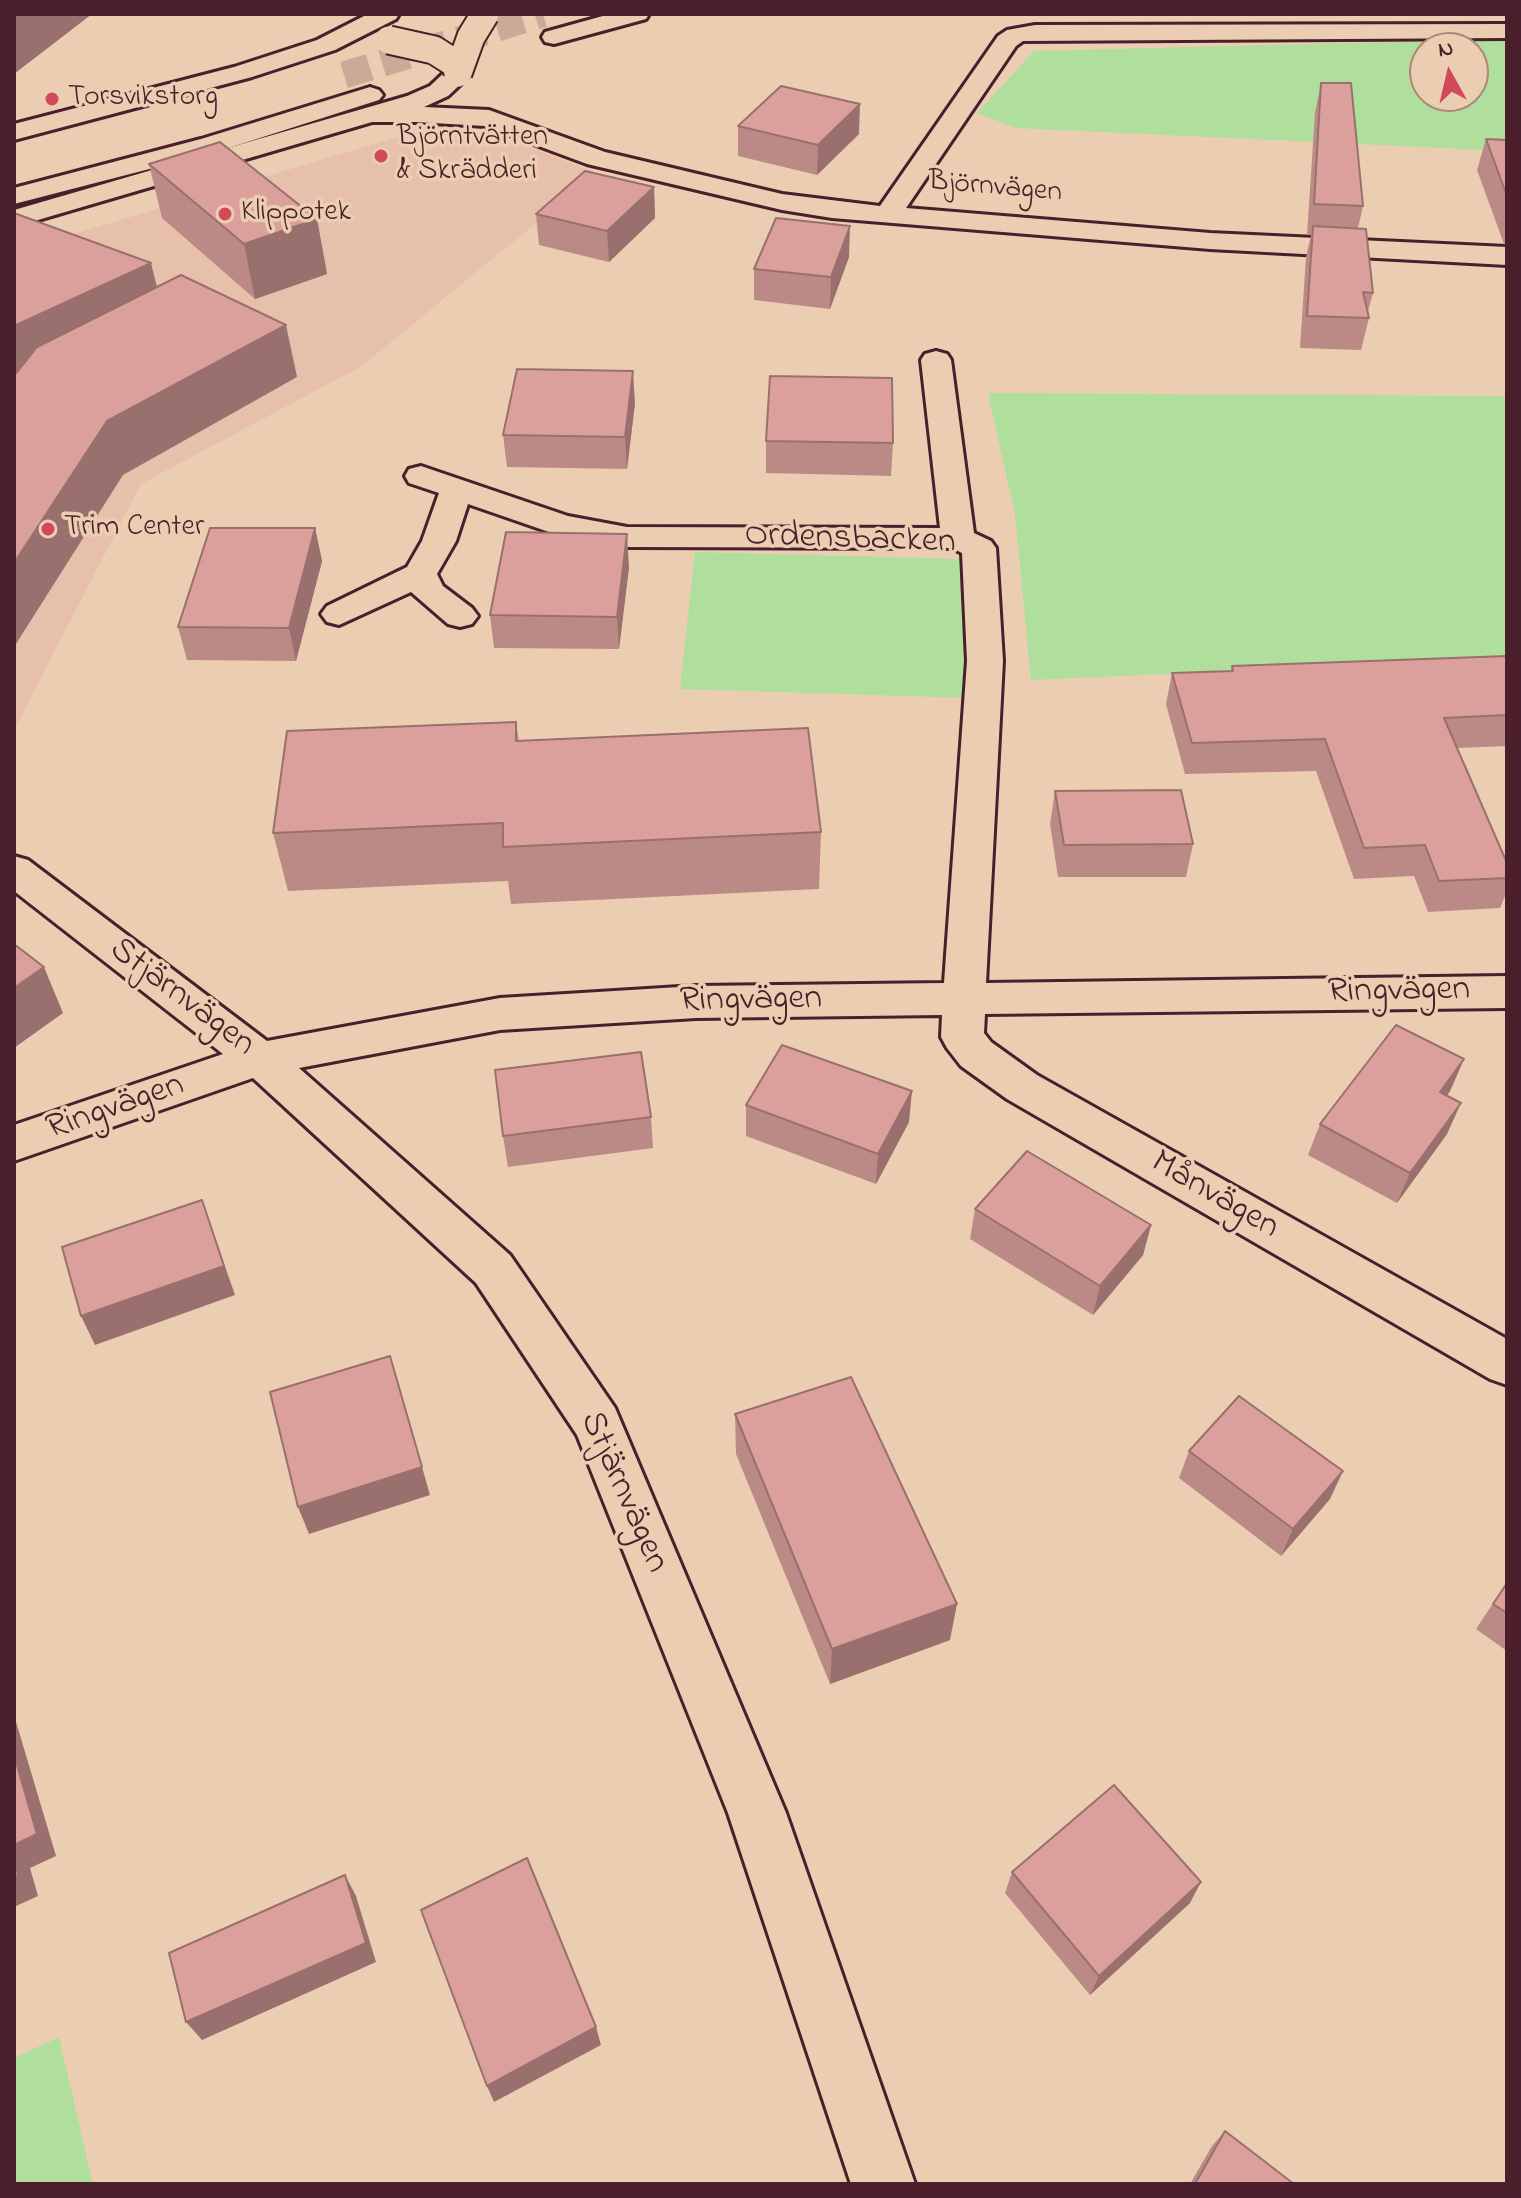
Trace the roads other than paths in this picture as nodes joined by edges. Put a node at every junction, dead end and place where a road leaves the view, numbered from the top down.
1 (387, 14) edge
2 (485, 14) edge
3 (637, 14) edge
4 (1507, 31) edge
5 (554, 37) dead end
6 (326, 45) junction
7 (457, 78) junction
8 (372, 105) junction
9 (489, 118) junction
10 (14, 132) edge
11 (14, 196) edge
12 (888, 214) junction
13 (14, 219) edge
14 (1507, 256) edge
15 (936, 360) dead end
16 (421, 476) dead end
17 (457, 489) junction
18 (958, 538) junction
19 (420, 574) junction
20 (339, 614) dead end
21 (460, 616) dead end
22 (14, 870) edge
23 (1507, 992) edge
24 (963, 999) junction
25 (260, 1059) junction
26 (14, 1143) edge
27 (1507, 1364) edge
28 (883, 2184) edge

1 - 6 street
2 - 7 street, bridge
3 - 5 street
4 - 12 street
6 - 7 street, bridge
6 - 10 street
7 - 8 street
7 - 9 street
8 - 9 street, Björnvägen
8 - 11 street
8 - 13 street
9 - 12 street, Björnvägen
12 - 14 street, Björnvägen
15 - 18 street
16 - 17 street, Ordensbacken
17 - 18 street, Ordensbacken
17 - 19 street
18 - 24 street, Ordensbacken
19 - 20 street
19 - 21 street
22 - 25 street, Stjärnvägen
23 - 24 street, Ringvägen
24 - 25 street, Ringvägen
24 - 27 street, Månvägen
25 - 26 street, Ringvägen
25 - 28 street, Stjärnvägen

